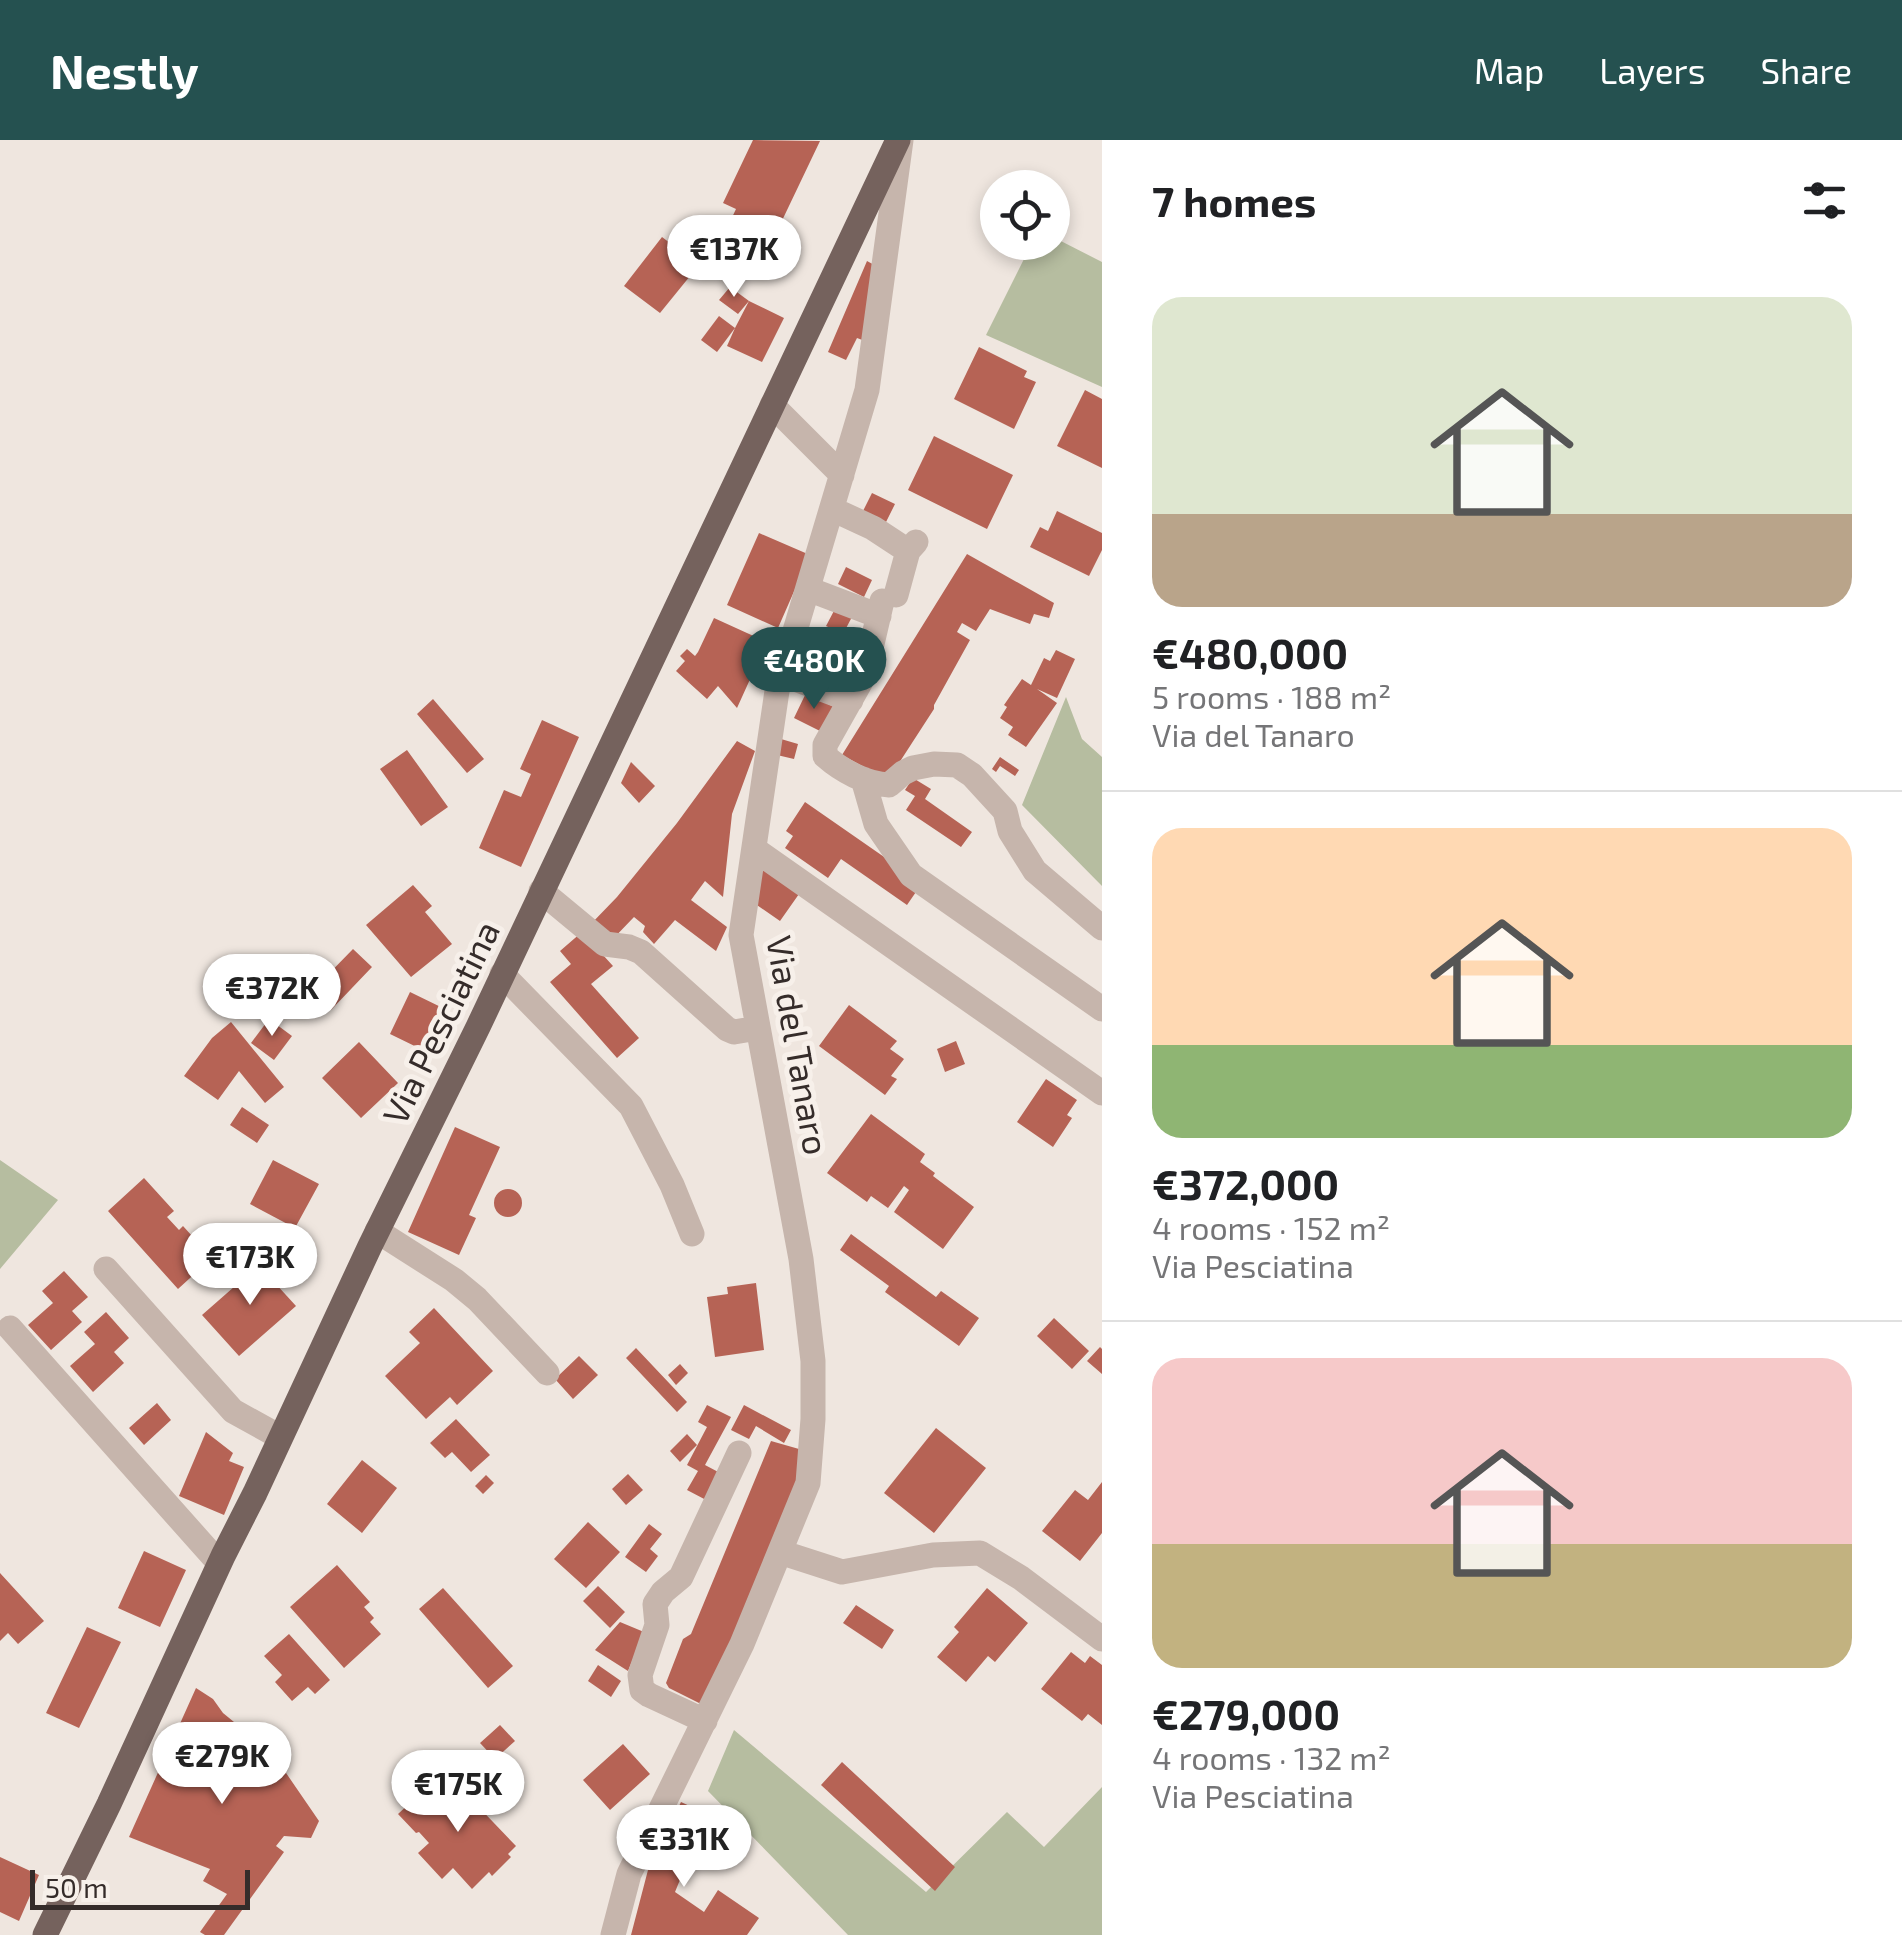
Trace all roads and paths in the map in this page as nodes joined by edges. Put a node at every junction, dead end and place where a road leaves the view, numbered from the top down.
1 (900, 140) edge
2 (772, 405) junction
3 (842, 475) junction
4 (832, 509) junction
5 (808, 589) junction
6 (886, 604) junction
7 (782, 674) junction
8 (851, 700) junction
9 (863, 779) junction
10 (754, 849) junction
11 (541, 891) junction
12 (1102, 928) edge
13 (502, 974) junction
14 (1102, 1009) edge
15 (758, 1028) junction
16 (1102, 1093) edge
17 (378, 1231) junction
18 (692, 1234) dead end
19 (106, 1269) dead end
20 (10, 1328) dead end
21 (548, 1373) dead end
22 (280, 1437) junction
23 (739, 1453) dead end
24 (780, 1552) junction
25 (219, 1563) junction
26 (1102, 1639) edge
27 (704, 1721) junction
28 (46, 1935) edge
29 (613, 1935) edge

1 - 2 main road, Via Pesciatina
1 - 3 street, Via del Tanaro
2 - 3 street
2 - 11 main road, Via Pesciatina
3 - 4 street, Via del Tanaro
4 - 5 street, Via del Tanaro
4 - 6 street
5 - 6 street
5 - 7 street, Via del Tanaro
6 - 8 street
7 - 8 street
7 - 10 street, Via del Tanaro
8 - 9 street
9 - 12 street
9 - 14 street
10 - 15 street, Via del Tanaro
10 - 16 street
11 - 13 main road, Via Pesciatina
11 - 15 street
13 - 17 main road, Via Pesciatina
13 - 18 street
15 - 24 street, Via del Tanaro
17 - 21 street
17 - 22 main road, Via Pesciatina
19 - 22 street
20 - 25 street
22 - 25 main road, Via Pesciatina
23 - 27 street
24 - 26 street
24 - 27 street, Via del Tanaro
25 - 28 main road, Via Pesciatina
27 - 29 street, Via del Tanaro

